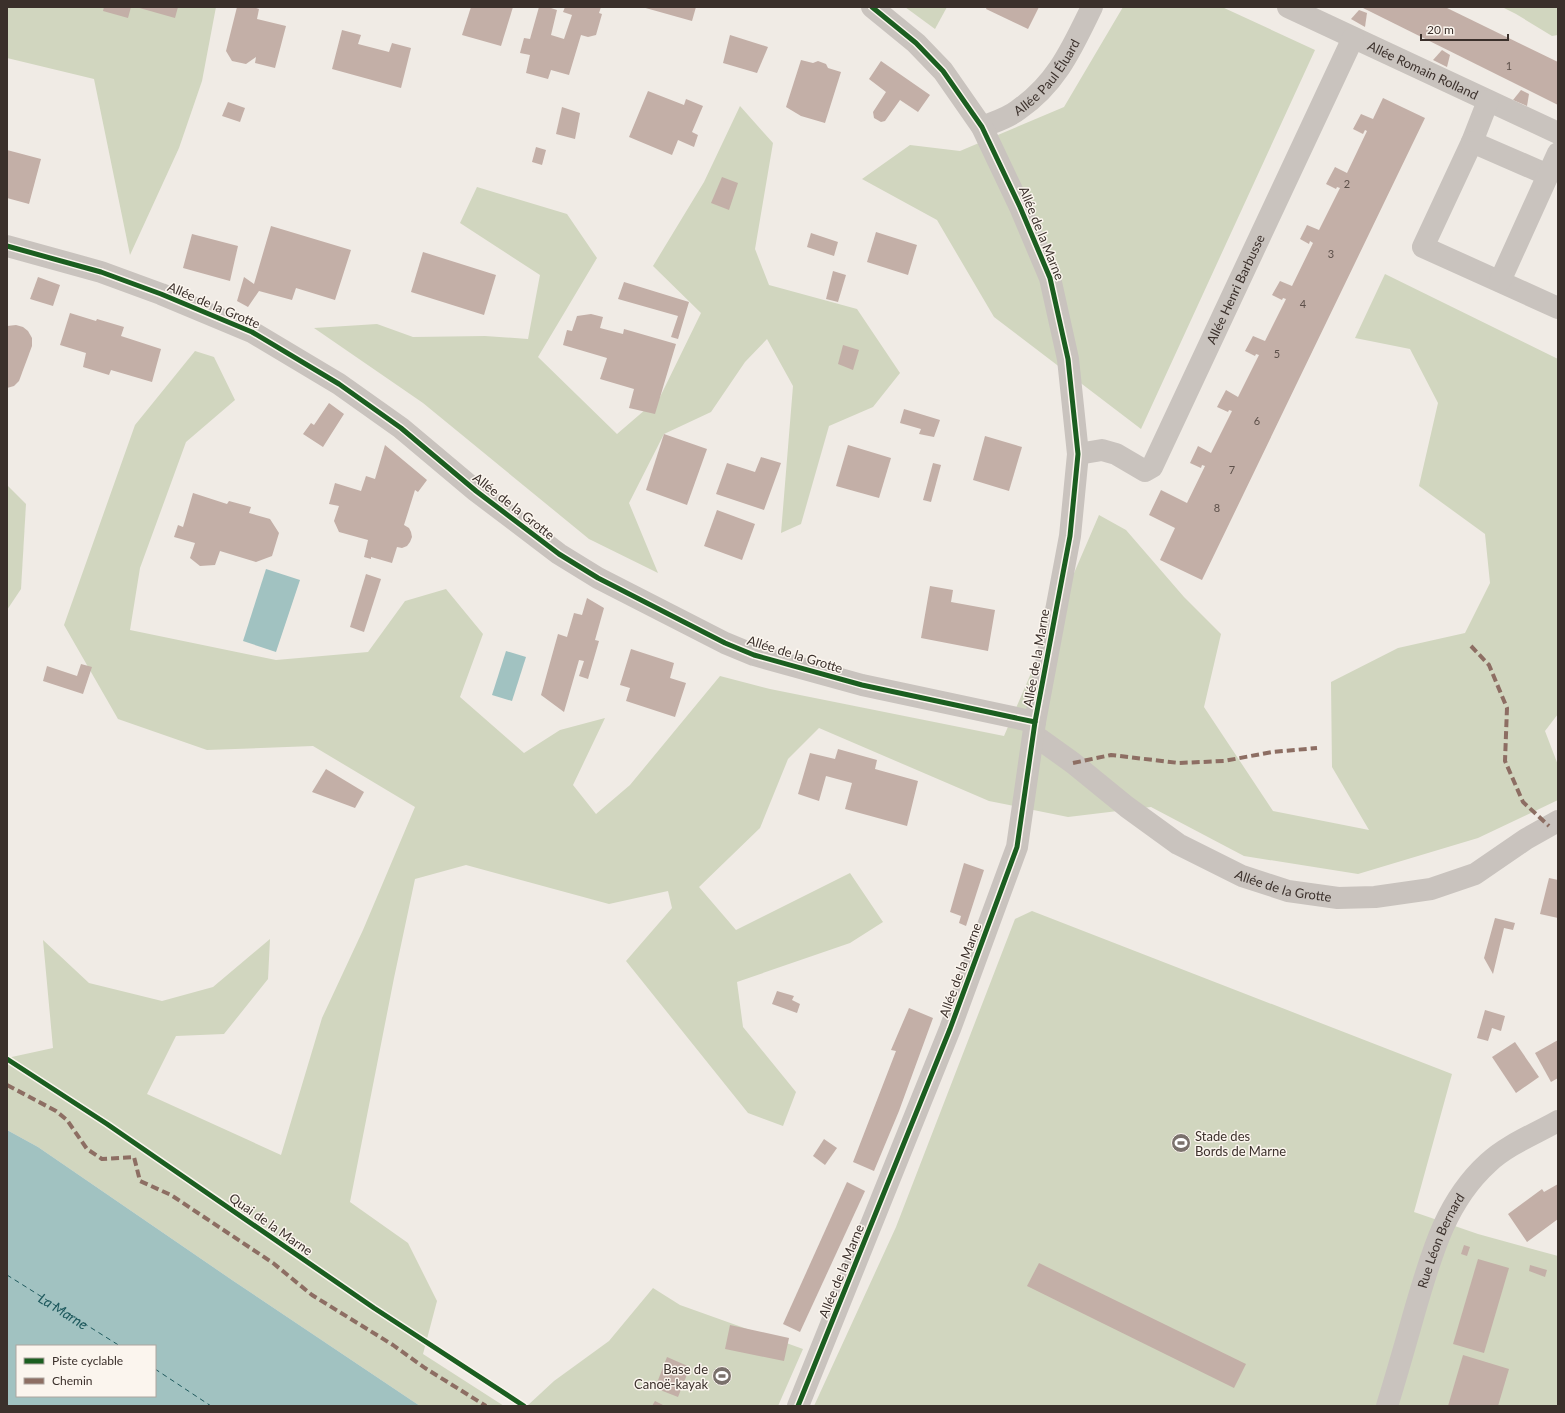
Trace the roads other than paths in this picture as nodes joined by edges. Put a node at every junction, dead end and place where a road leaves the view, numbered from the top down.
1 (872, 7) edge
2 (1092, 7) edge
3 (1288, 7) edge
4 (1353, 38) junction
5 (1488, 101) junction
6 (982, 127) junction
7 (1558, 133) edge
8 (1472, 142) junction
9 (1558, 153) edge
10 (1548, 175) junction
11 (7, 246) edge
12 (1500, 281) junction
13 (1558, 308) edge
14 (1078, 454) junction
15 (1034, 728) junction
16 (1558, 821) edge
17 (1558, 1121) edge
18 (798, 1406) edge
19 (1388, 1406) edge

1 - 6 street, Allée de la Marne
2 - 6 street, Allée Paul Éluard
3 - 4 street, Allée Romain Rolland
4 - 5 street, Allée Romain Rolland
4 - 14 street, Allée Henri Barbusse
5 - 7 street, Allée Romain Rolland
5 - 8 street
6 - 14 street, Allée de la Marne
8 - 10 street
8 - 12 street
9 - 10 street
10 - 12 street
11 - 15 street, Allée de la Grotte
12 - 13 street
14 - 15 street, Allée de la Marne
15 - 16 street, Allée de la Grotte
15 - 18 street, Allée de la Marne
17 - 19 street, Rue Léon Bernard

